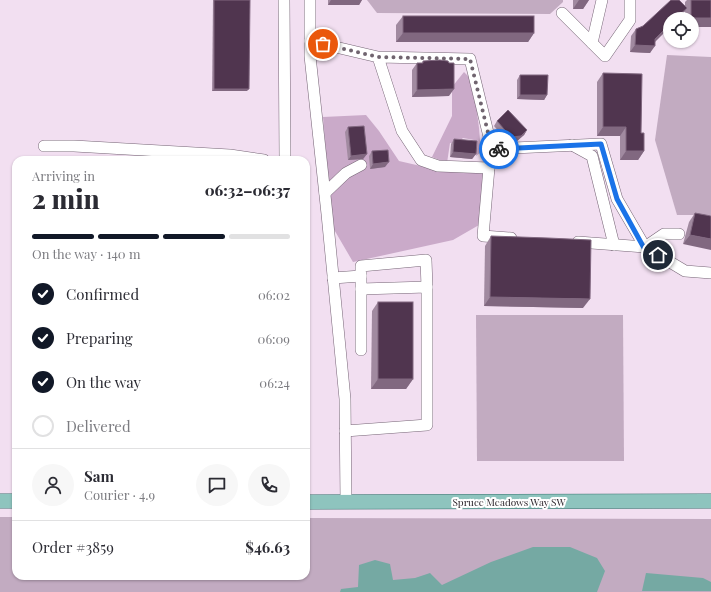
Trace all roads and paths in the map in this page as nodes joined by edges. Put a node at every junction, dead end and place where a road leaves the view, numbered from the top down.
1 (284, 0) edge
2 (310, 0) edge
3 (602, 0) edge
4 (630, 0) edge
5 (562, 13) dead end
6 (310, 41) junction
7 (592, 43) junction
8 (378, 57) junction
9 (572, 145) junction
10 (44, 146) dead end
11 (492, 149) junction
12 (237, 156) edge
13 (285, 156) edge
14 (361, 165) dead end
15 (490, 168) junction
16 (325, 193) junction
17 (679, 234) dead end
18 (522, 238) edge
19 (568, 242) edge
20 (614, 245) junction
21 (644, 248) junction
22 (711, 273) edge
23 (361, 276) junction
24 (334, 278) junction
25 (427, 287) junction
26 (361, 289) junction
27 (361, 350) dead end
28 (345, 431) junction
29 (0, 501) edge
30 (12, 501) edge
31 (711, 501) edge
32 (310, 502) edge
33 (346, 502) junction

1 - 13 lane
2 - 6 lane
3 - 7 lane
4 - 7 lane
5 - 7 lane
6 - 8 lane
6 - 16 lane
8 - 11 lane
8 - 15 lane
9 - 11 lane
9 - 20 lane
9 - 21 lane
10 - 12 lane
11 - 15 lane
14 - 16 lane
15 - 18 lane
16 - 24 lane
17 - 21 lane
19 - 20 lane
20 - 21 lane
21 - 22 lane
23 - 24 lane
23 - 25 lane
23 - 26 lane
24 - 28 lane
25 - 26 lane
25 - 28 lane
26 - 27 lane
28 - 33 lane
29 - 30 main road
31 - 33 main road, Spruce Meadows Way SW
32 - 33 main road, Spruce Meadows Way SW

